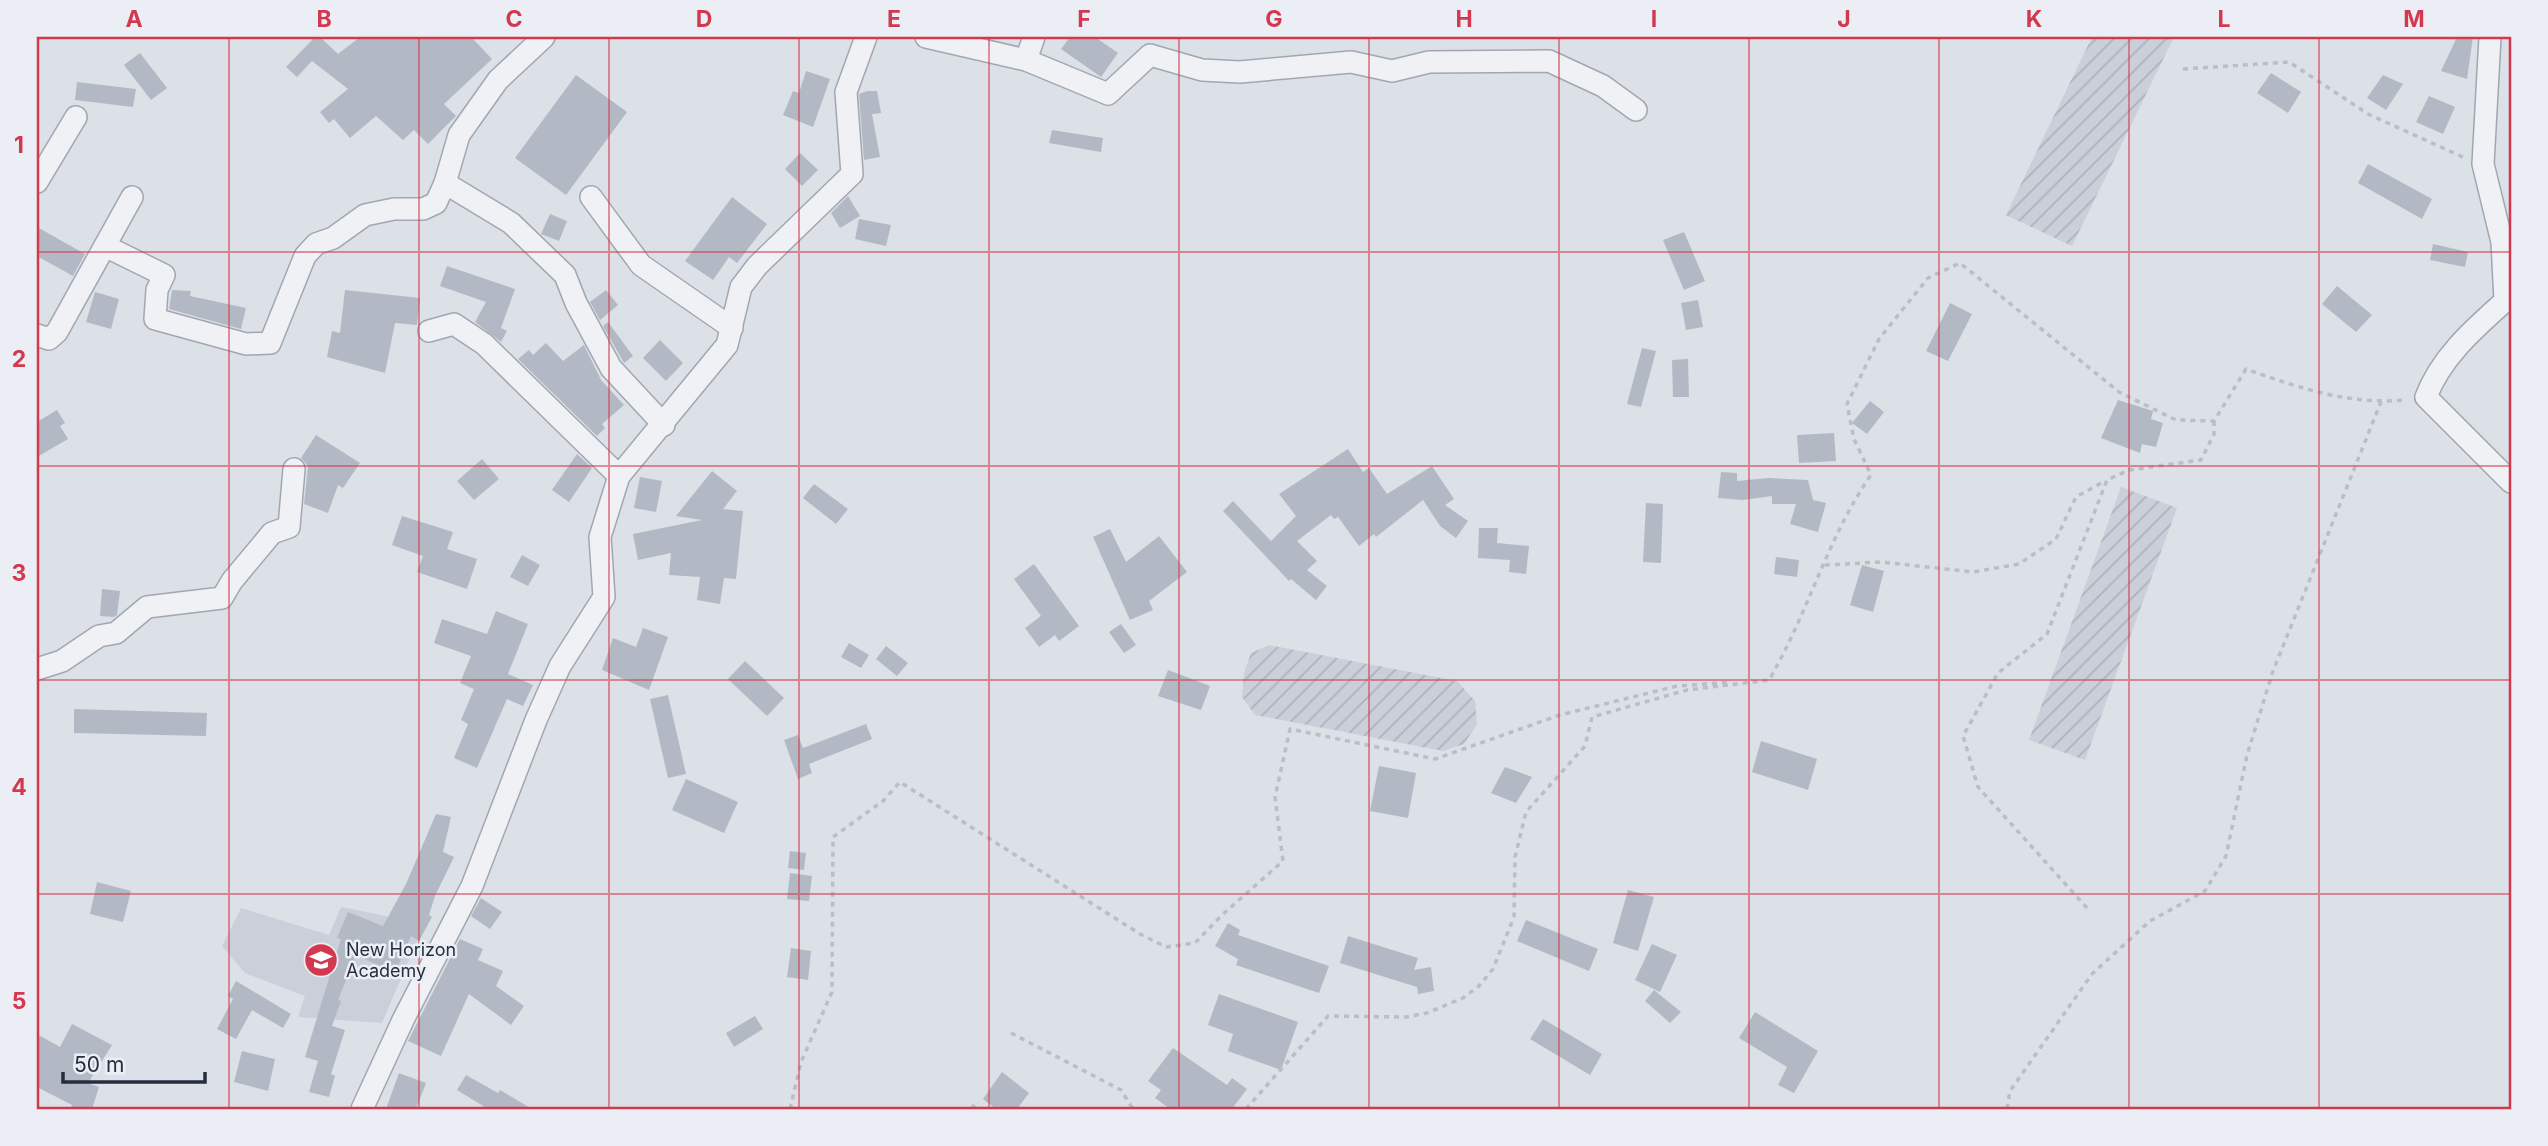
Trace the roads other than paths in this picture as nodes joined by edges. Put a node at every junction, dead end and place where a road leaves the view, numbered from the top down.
1 (544, 37) edge
2 (866, 37) edge
3 (926, 37) edge
4 (1034, 37) edge
5 (2490, 37) edge
6 (1026, 60) junction
7 (1636, 110) dead end
8 (76, 117) dead end
9 (37, 182) edge
10 (445, 183) junction
11 (132, 197) dead end
12 (591, 197) dead end
13 (105, 246) junction
14 (732, 328) junction
15 (429, 331) dead end
16 (37, 335) edge
17 (664, 425) junction
18 (294, 469) dead end
19 (619, 476) junction
20 (2511, 482) edge
21 (37, 669) edge
22 (362, 1109) edge

1 - 10 street
2 - 14 street
3 - 6 street
4 - 6 street
5 - 20 street
6 - 7 street
8 - 9 street
10 - 13 street
10 - 17 street
11 - 13 street
12 - 14 street
13 - 16 street
14 - 17 street
15 - 19 street
17 - 19 street
18 - 21 street
19 - 22 street

